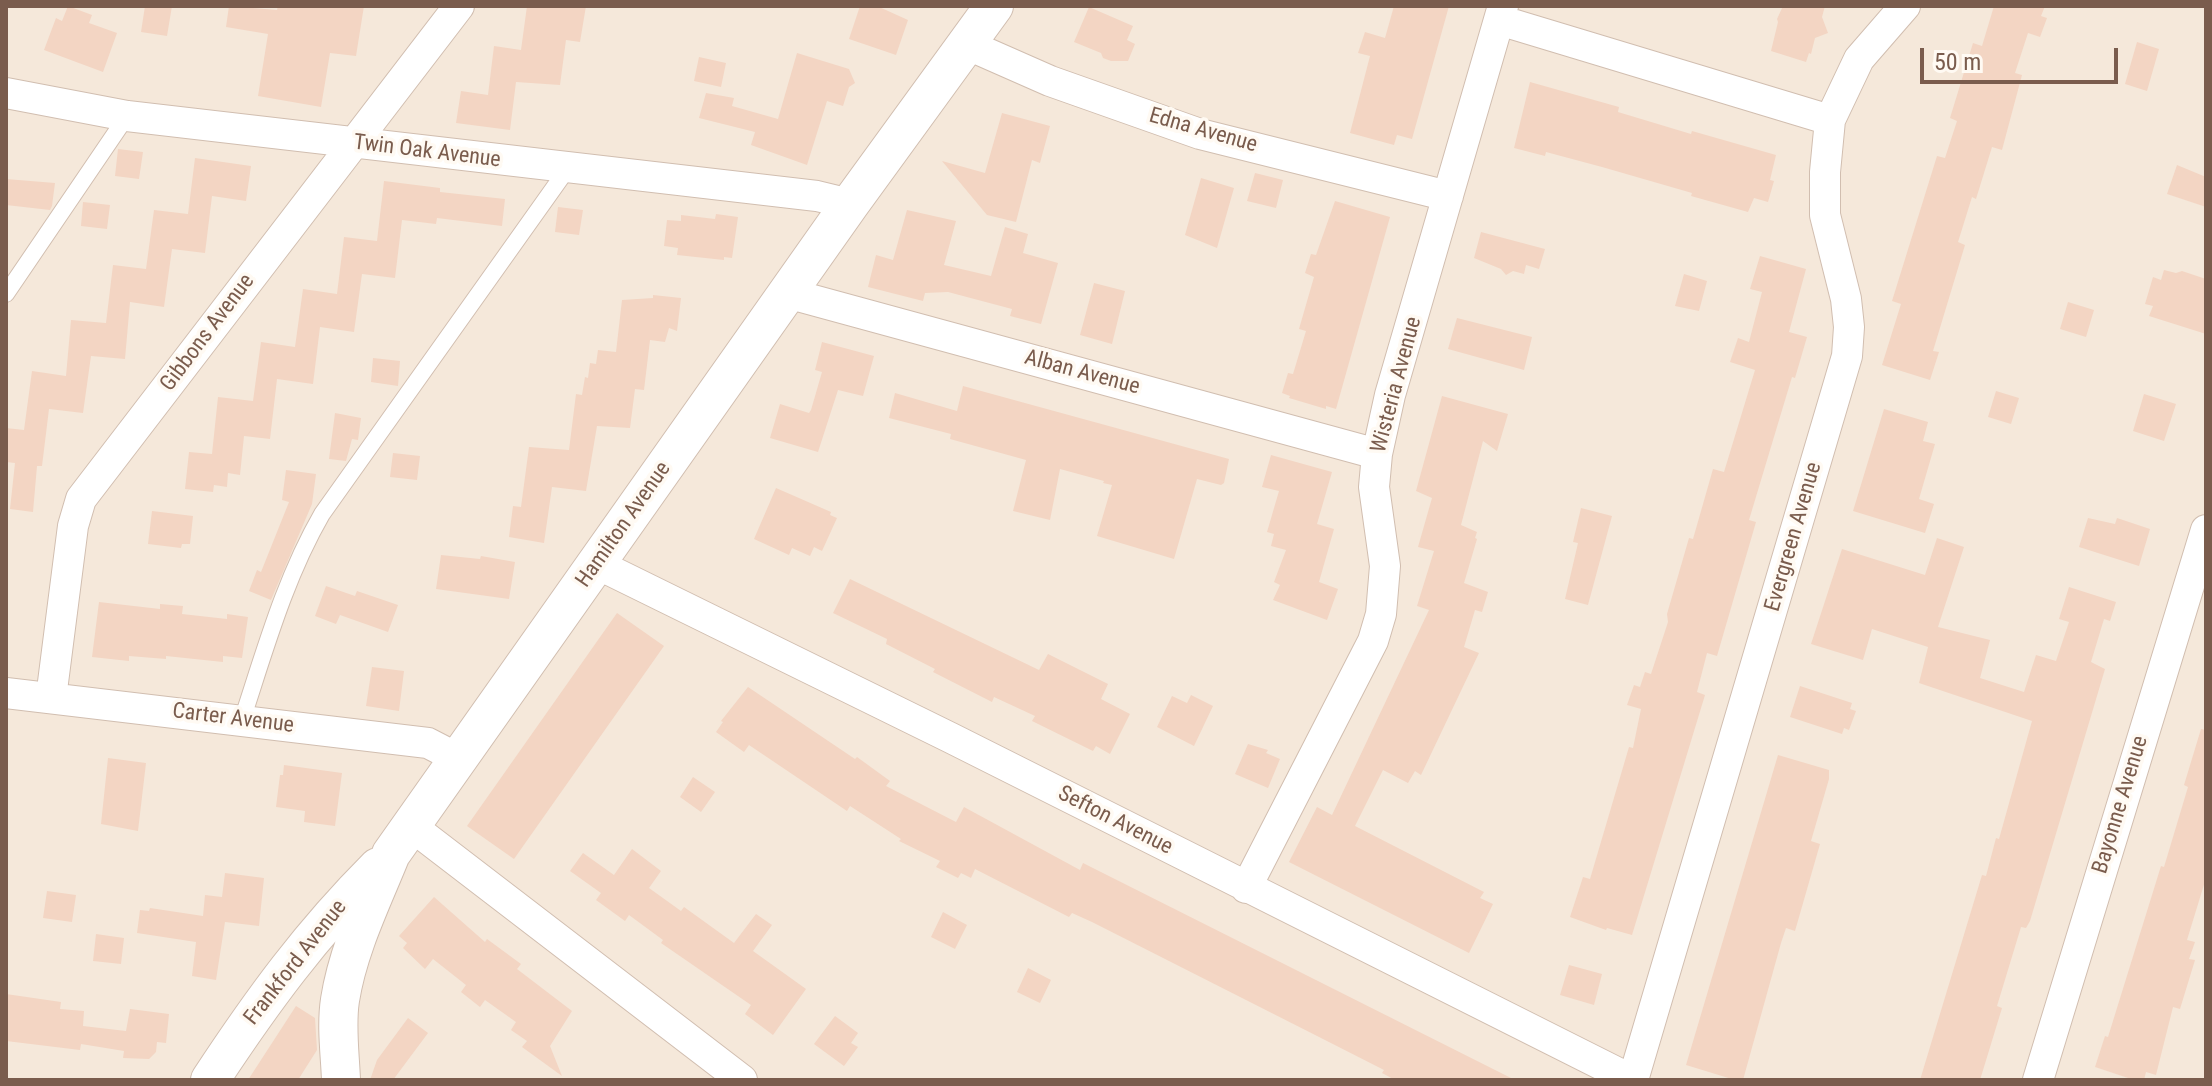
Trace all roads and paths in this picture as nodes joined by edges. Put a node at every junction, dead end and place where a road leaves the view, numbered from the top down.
1 (459, 6) edge
2 (994, 6) edge
3 (1905, 6) edge
4 (1501, 13) edge
5 (966, 44) junction
6 (6, 93) edge
7 (127, 116) junction
8 (1830, 120) junction
9 (353, 143) junction
10 (568, 168) junction
11 (1448, 196) junction
12 (850, 204) junction
13 (787, 293) junction
14 (6, 294) edge
15 (1377, 454) junction
16 (2206, 530) edge
17 (597, 564) junction
18 (6, 693) edge
19 (51, 698) junction
20 (242, 720) junction
21 (457, 758) junction
22 (401, 840) junction
23 (1246, 888) junction
24 (1594, 1072) edge
25 (210, 1080) edge
26 (341, 1080) edge
27 (742, 1080) edge
28 (1632, 1080) edge
29 (2038, 1080) edge

1 - 9 street, Gibbons Avenue
2 - 5 street, Hamilton Avenue
3 - 8 street, Evergreen Avenue
4 - 8 street
4 - 11 street, Wisteria Avenue
5 - 11 street, Edna Avenue
5 - 12 street, Hamilton Avenue
6 - 7 street, Twin Oak Avenue
7 - 9 street, Twin Oak Avenue
7 - 14 lane
8 - 28 street, Evergreen Avenue
9 - 10 street, Twin Oak Avenue
9 - 19 street, Gibbons Avenue
10 - 12 street, Twin Oak Avenue
10 - 20 lane
11 - 15 street, Wisteria Avenue
12 - 13 street, Hamilton Avenue
13 - 15 street, Alban Avenue
13 - 17 street, Hamilton Avenue
15 - 23 street, Wisteria Avenue
16 - 29 street, Bayonne Avenue
17 - 21 street, Hamilton Avenue
17 - 23 street, Sefton Avenue
18 - 19 street, Carter Avenue
19 - 20 street, Carter Avenue
20 - 21 street, Carter Avenue
21 - 22 street, Hamilton Avenue
22 - 25 street, Frankford Avenue
22 - 26 street, Hamilton Avenue
22 - 27 street
23 - 24 street, Sefton Avenue
24 - 28 street, Sefton Avenue

